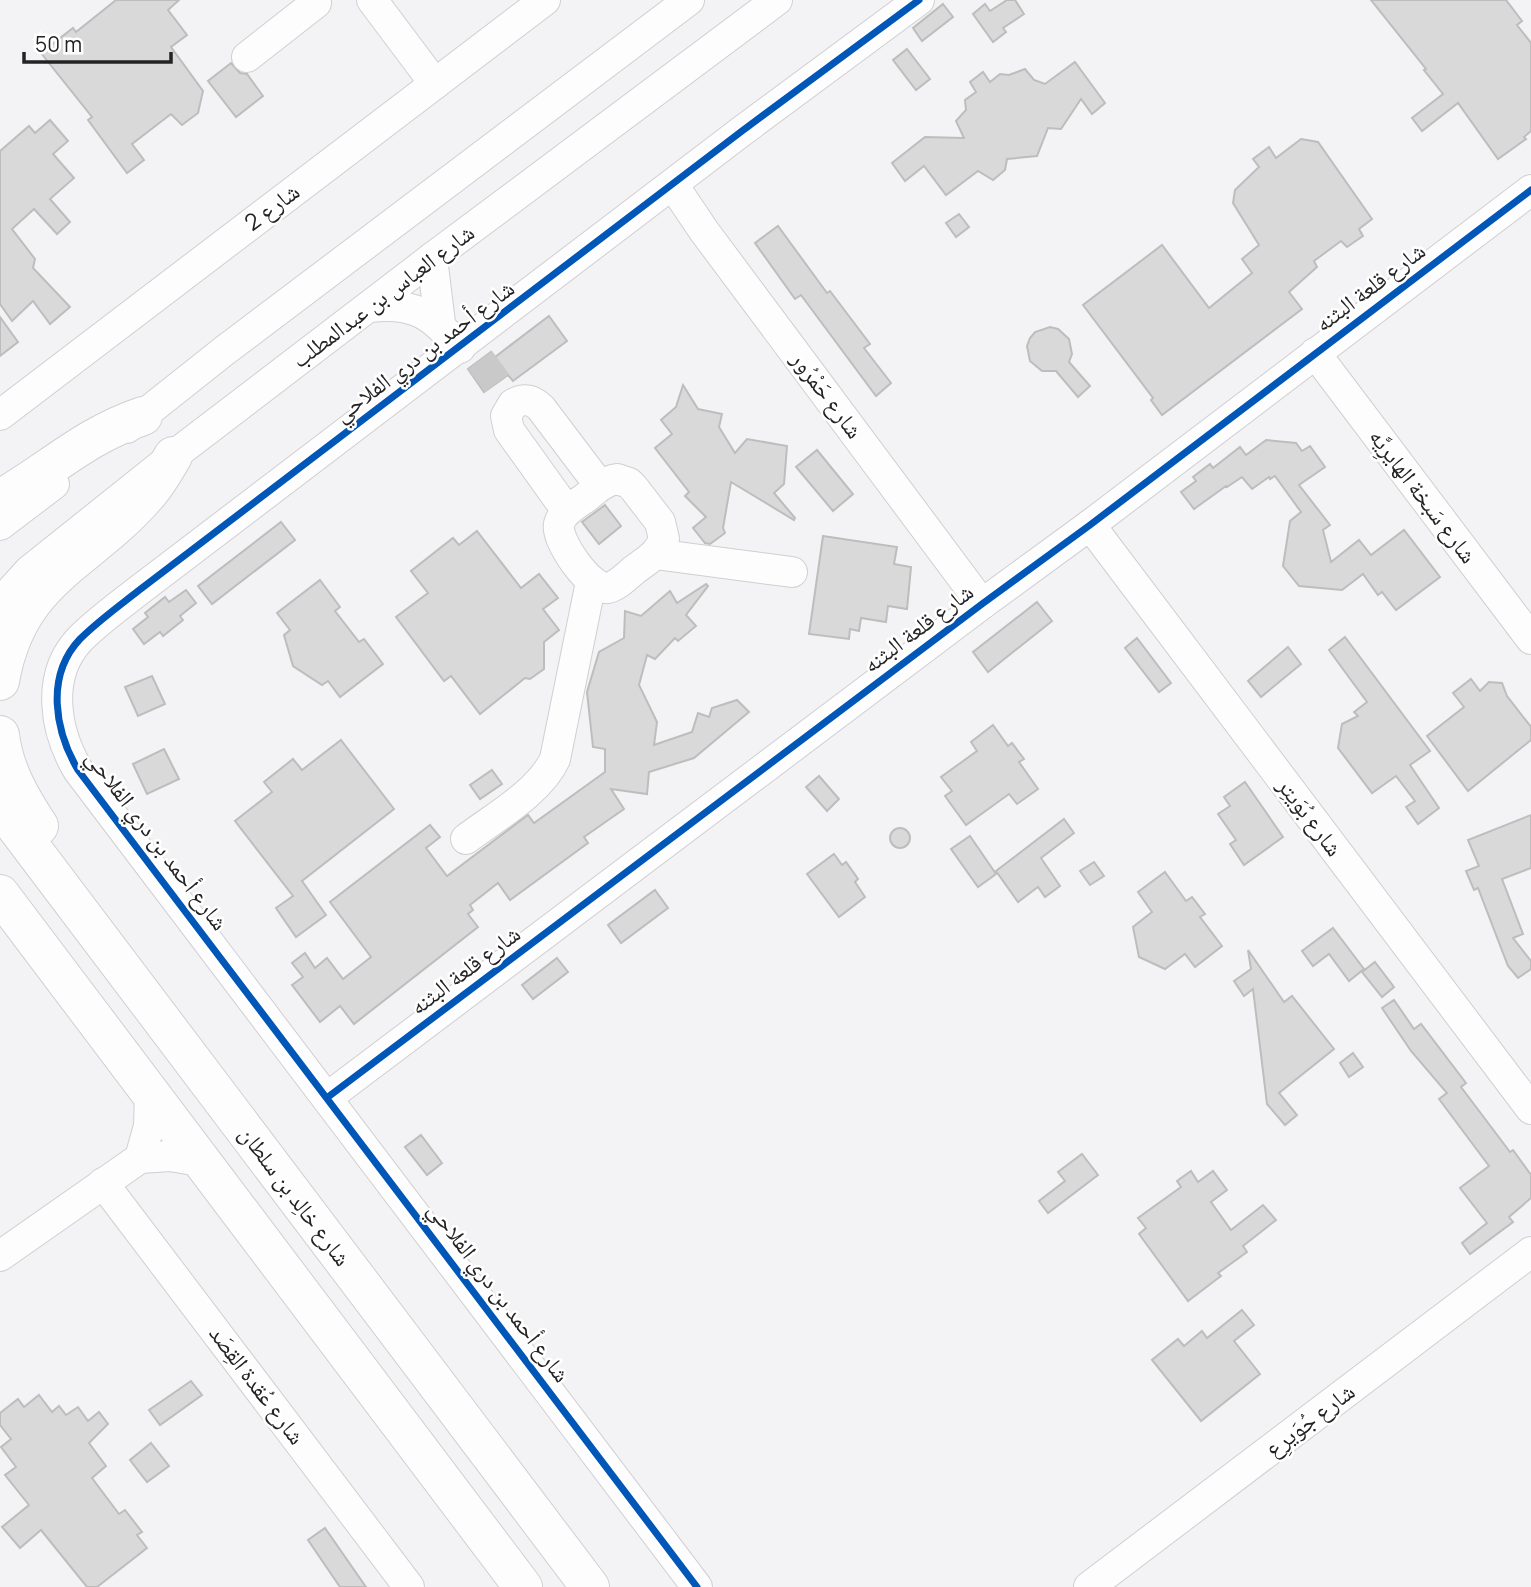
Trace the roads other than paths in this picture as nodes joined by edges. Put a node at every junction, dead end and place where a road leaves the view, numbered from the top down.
1 (372, 0) edge
2 (545, 0) edge
3 (689, 0) edge
4 (776, 0) edge
5 (919, 0) edge
6 (316, 3) dead end
7 (247, 57) dead end
8 (435, 84) junction
9 (673, 185) junction
10 (1531, 190) edge
11 (432, 258) junction
12 (369, 307) junction
13 (440, 323) junction
14 (1315, 353) junction
15 (483, 367) junction
16 (0, 415) edge
17 (143, 416) junction
18 (173, 456) junction
19 (600, 486) junction
20 (0, 499) edge
21 (567, 511) junction
22 (0, 525) edge
23 (1090, 526) junction
24 (654, 554) junction
25 (792, 572) dead end
26 (591, 582) junction
27 (0, 603) edge
28 (982, 604) junction
29 (1531, 639) edge
30 (0, 681) edge
31 (0, 735) edge
32 (0, 806) edge
33 (466, 839) dead end
34 (0, 894) edge
35 (128, 975) junction
36 (150, 1093) junction
37 (328, 1097) junction
38 (1531, 1110) edge
39 (140, 1158) junction
40 (200, 1161) junction
41 (103, 1183) junction
42 (1531, 1252) edge
43 (0, 1256) edge
44 (409, 1587) edge
45 (523, 1587) edge
46 (590, 1587) edge
47 (697, 1587) edge
48 (1088, 1587) edge

1 - 8 street
2 - 8 street, شارع 2
3 - 17 street
4 - 11 street, شارع العباس بن عبدالمطلب
5 - 9 street, شارع أحمد بن دري الفلاحي
6 - 7 street
8 - 16 street, شارع 2
9 - 15 street, شارع أحمد بن دري الفلاحي
9 - 28 street, شارع حَمْرُور
10 - 14 street, شارع قلعة البثنه
11 - 12 street, شارع العباس بن عبدالمطلب
11 - 13 street, شارع أحمد بن دري الفلاحي
12 - 13 street, شارع أحمد بن دري الفلاحي
12 - 18 street, شارع العباس بن عبدالمطلب
13 - 15 street, شارع أحمد بن دري الفلاحي
14 - 23 street, شارع قلعة البثنه
14 - 29 street, شارع سَبخة الهايرِيَّه
15 - 19 street
15 - 21 street
15 - 37 street, شارع أحمد بن دري الفلاحي
17 - 20 main road
17 - 22 street
18 - 27 street, شارع العباس بن عبدالمطلب
18 - 30 main road
19 - 21 street
19 - 24 street
21 - 26 street
23 - 28 street, شارع قلعة البثنه
23 - 38 street, شارع بُوَيتِر
24 - 25 street
24 - 26 street
26 - 33 street
28 - 37 street, شارع قلعة البثنه
31 - 35 main road
32 - 35 main road, شارع خالِد بن سلطان
34 - 36 main road
35 - 46 main road, شارع خالِد بن سلطان
36 - 39 street
36 - 40 main road
37 - 47 street, شارع أحمد بن دري الفلاحي
39 - 40 street
39 - 41 street
40 - 45 main road
41 - 43 street
41 - 44 street, شارع عُقدة القِصَد
42 - 48 street, شارع جُوَيرِع

